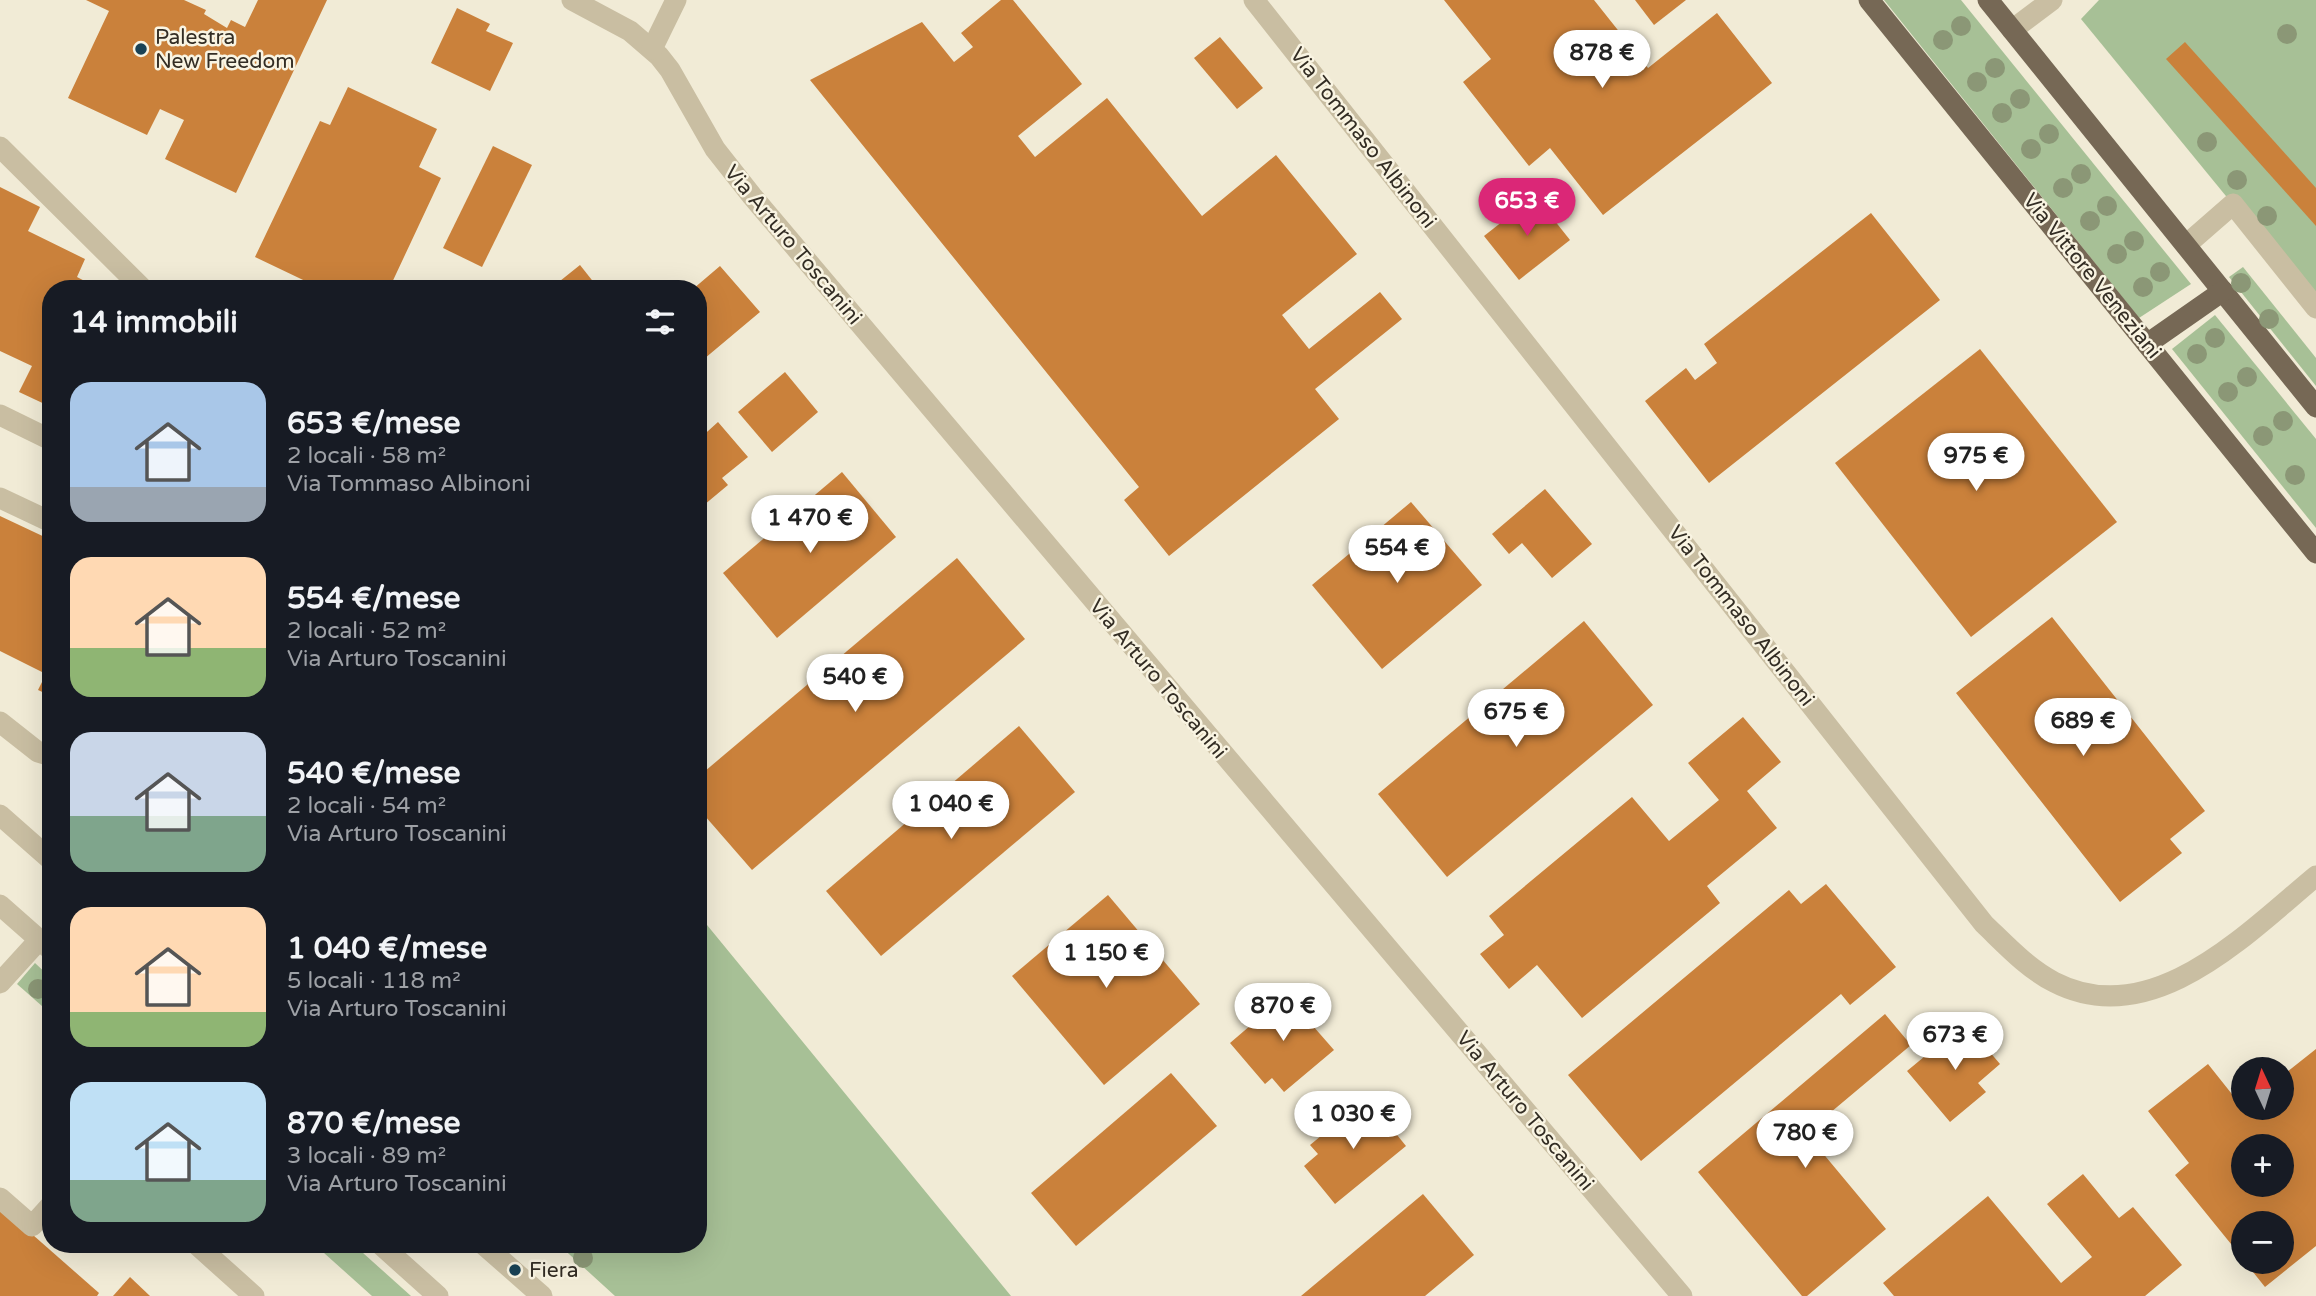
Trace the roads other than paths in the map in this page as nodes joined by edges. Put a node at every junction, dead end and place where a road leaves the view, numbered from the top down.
1 (572, 0) edge
2 (676, 0) edge
3 (1254, 0) edge
4 (1869, 0) edge
5 (1988, 0) edge
6 (2052, 0) edge
7 (2012, 30) junction
8 (652, 49) junction
9 (0, 146) edge
10 (2186, 245) junction
11 (134, 280) edge
12 (2223, 290) junction
13 (2316, 308) edge
14 (2147, 344) junction
15 (2316, 407) edge
16 (0, 415) edge
17 (42, 436) edge
18 (0, 498) edge
19 (42, 518) edge
20 (2316, 553) edge
21 (0, 722) edge
22 (42, 753) edge
23 (0, 815) edge
24 (42, 852) edge
25 (2316, 876) edge
26 (0, 905) edge
27 (42, 942) edge
28 (42, 948) edge
29 (0, 983) edge
30 (0, 1198) edge
31 (42, 1215) edge
32 (207, 1253) edge
33 (390, 1253) edge
34 (494, 1253) edge
35 (254, 1296) edge
36 (438, 1296) edge
37 (542, 1296) edge
38 (1682, 1296) edge

1 - 8 street, Via Arturo Toscanini
2 - 8 street
3 - 25 street, Via Tommaso Albinoni
4 - 14 main road, Via Vittore Veneziani
5 - 7 main road
6 - 7 street
7 - 10 main road
8 - 38 street, Via Arturo Toscanini
9 - 11 street
10 - 12 main road
10 - 13 street
12 - 14 main road
12 - 15 main road
14 - 20 main road, Via Vittore Veneziani
16 - 17 street
18 - 19 street
21 - 22 street
23 - 24 street
26 - 27 street
28 - 29 street
30 - 31 street
32 - 35 street
33 - 36 street
34 - 37 street

